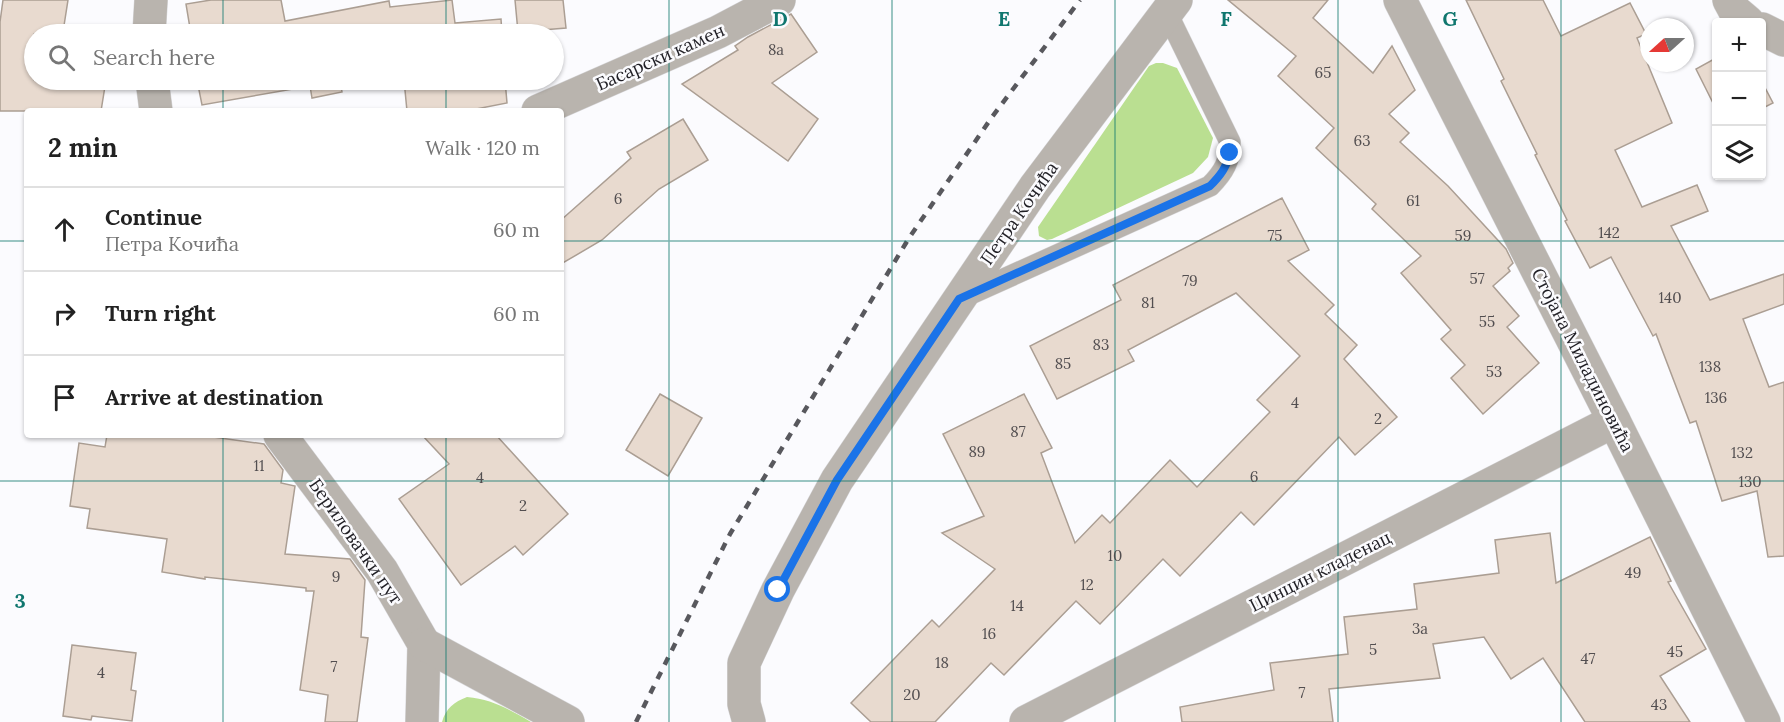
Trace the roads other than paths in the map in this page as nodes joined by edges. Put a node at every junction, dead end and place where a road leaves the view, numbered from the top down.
1 (151, 0) edge
2 (779, 0) edge
3 (1400, 0) edge
4 (1729, 0) edge
5 (1172, 7) edge
6 (1743, 18) edge
7 (150, 24) edge
8 (1766, 31) edge
9 (1784, 40) edge
10 (153, 90) edge
11 (156, 108) edge
12 (545, 108) edge
13 (959, 299) junction
14 (1614, 421) junction
15 (282, 438) edge
16 (424, 644) junction
17 (422, 722) edge
18 (568, 722) edge
19 (748, 722) edge
20 (1026, 722) edge
21 (1764, 722) edge

1 - 7 street
2 - 12 street, Басарски камен
3 - 14 street, Стојана Миладиновића
4 - 6 street
5 - 13 street, Петра Кочића
5 - 13 lane
8 - 9 street
10 - 11 street
13 - 19 street, Петра Кочића
14 - 20 street, Цинцин кладенац
14 - 21 street, Стојана Миладиновића
15 - 16 street, Бериловачки пут
16 - 17 street
16 - 18 street

